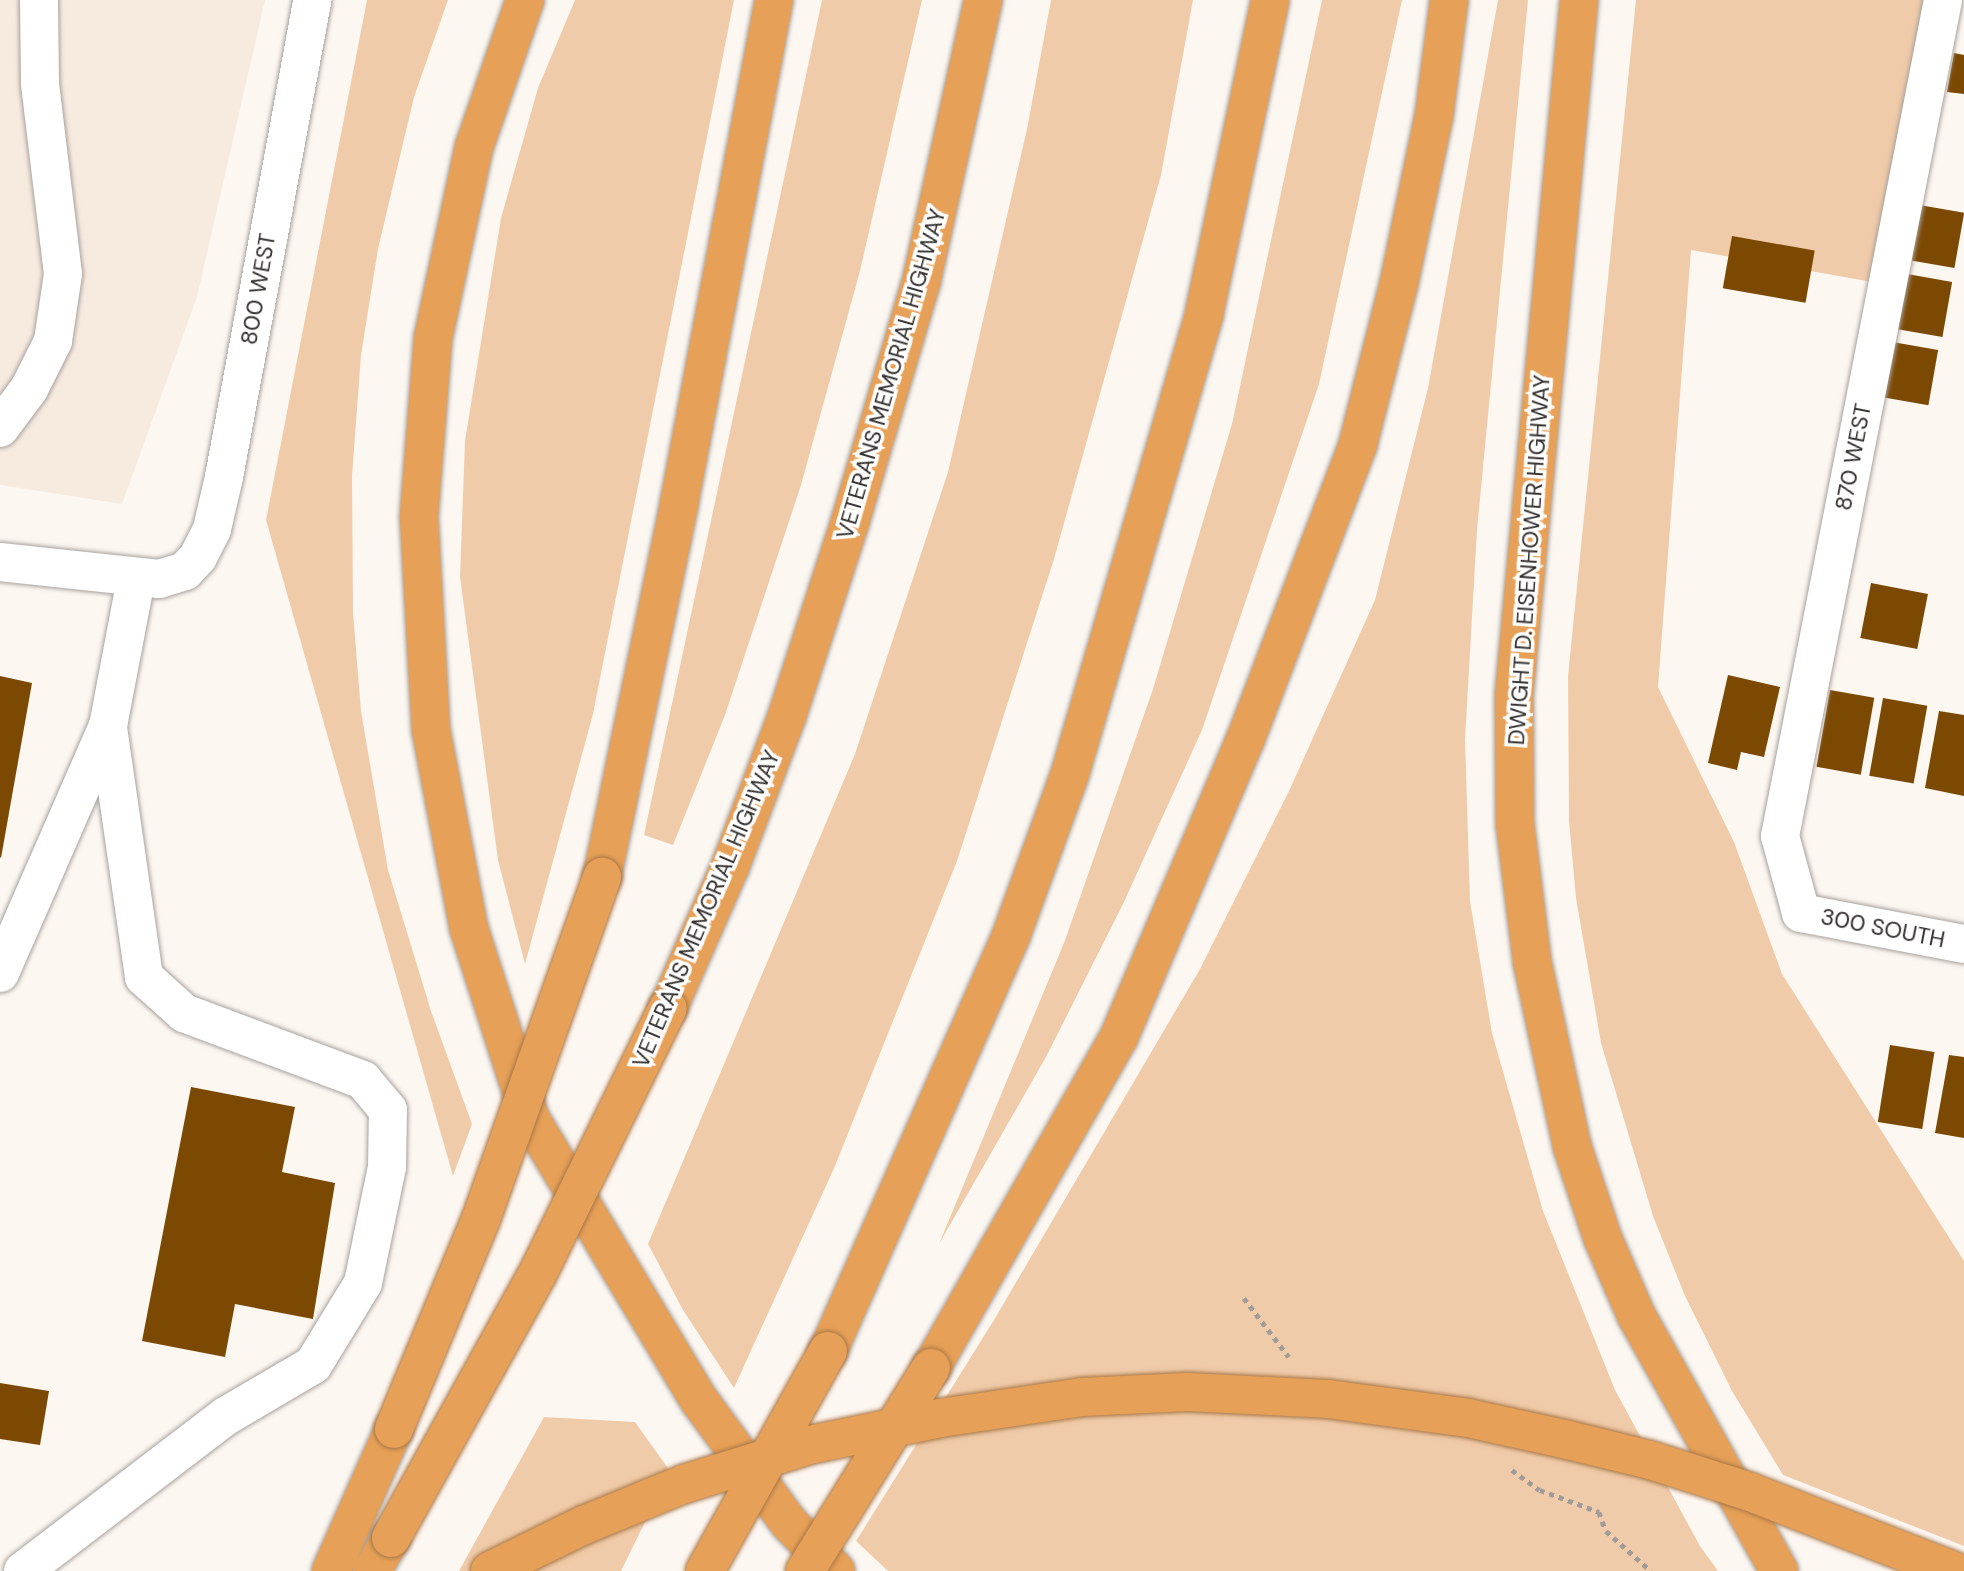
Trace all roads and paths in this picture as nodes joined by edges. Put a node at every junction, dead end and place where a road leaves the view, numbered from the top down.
1 (38, 0) edge
2 (312, 0) edge
3 (525, 0) edge
4 (774, 0) edge
5 (983, 0) edge
6 (1270, 0) edge
7 (1579, 0) edge
8 (1943, 0) edge
9 (1451, 5) edge
10 (0, 428) edge
11 (0, 562) edge
12 (136, 579) junction
13 (108, 726) junction
14 (1801, 913) joint
15 (1964, 944) edge
16 (0, 973) edge
17 (23, 1571) edge
18 (331, 1571) edge
19 (372, 1571) edge
20 (490, 1571) edge
21 (705, 1571) edge
22 (804, 1571) edge
23 (836, 1571) edge
24 (1779, 1571) edge
25 (1954, 1571) edge

1 - 10 street
2 - 12 street, 800 WEST
3 - 23 highway
4 - 18 highway, bridge
5 - 19 highway, VETERANS MEMORIAL HIGHWAY, bridge
6 - 21 highway, bridge
7 - 24 highway, DWIGHT D. EISENHOWER HIGHWAY
8 - 14 street, 870 WEST
9 - 22 highway, bridge
11 - 12 street
12 - 13 street
13 - 16 street
13 - 17 street
14 - 15 street, 300 SOUTH
20 - 25 highway, bridge

